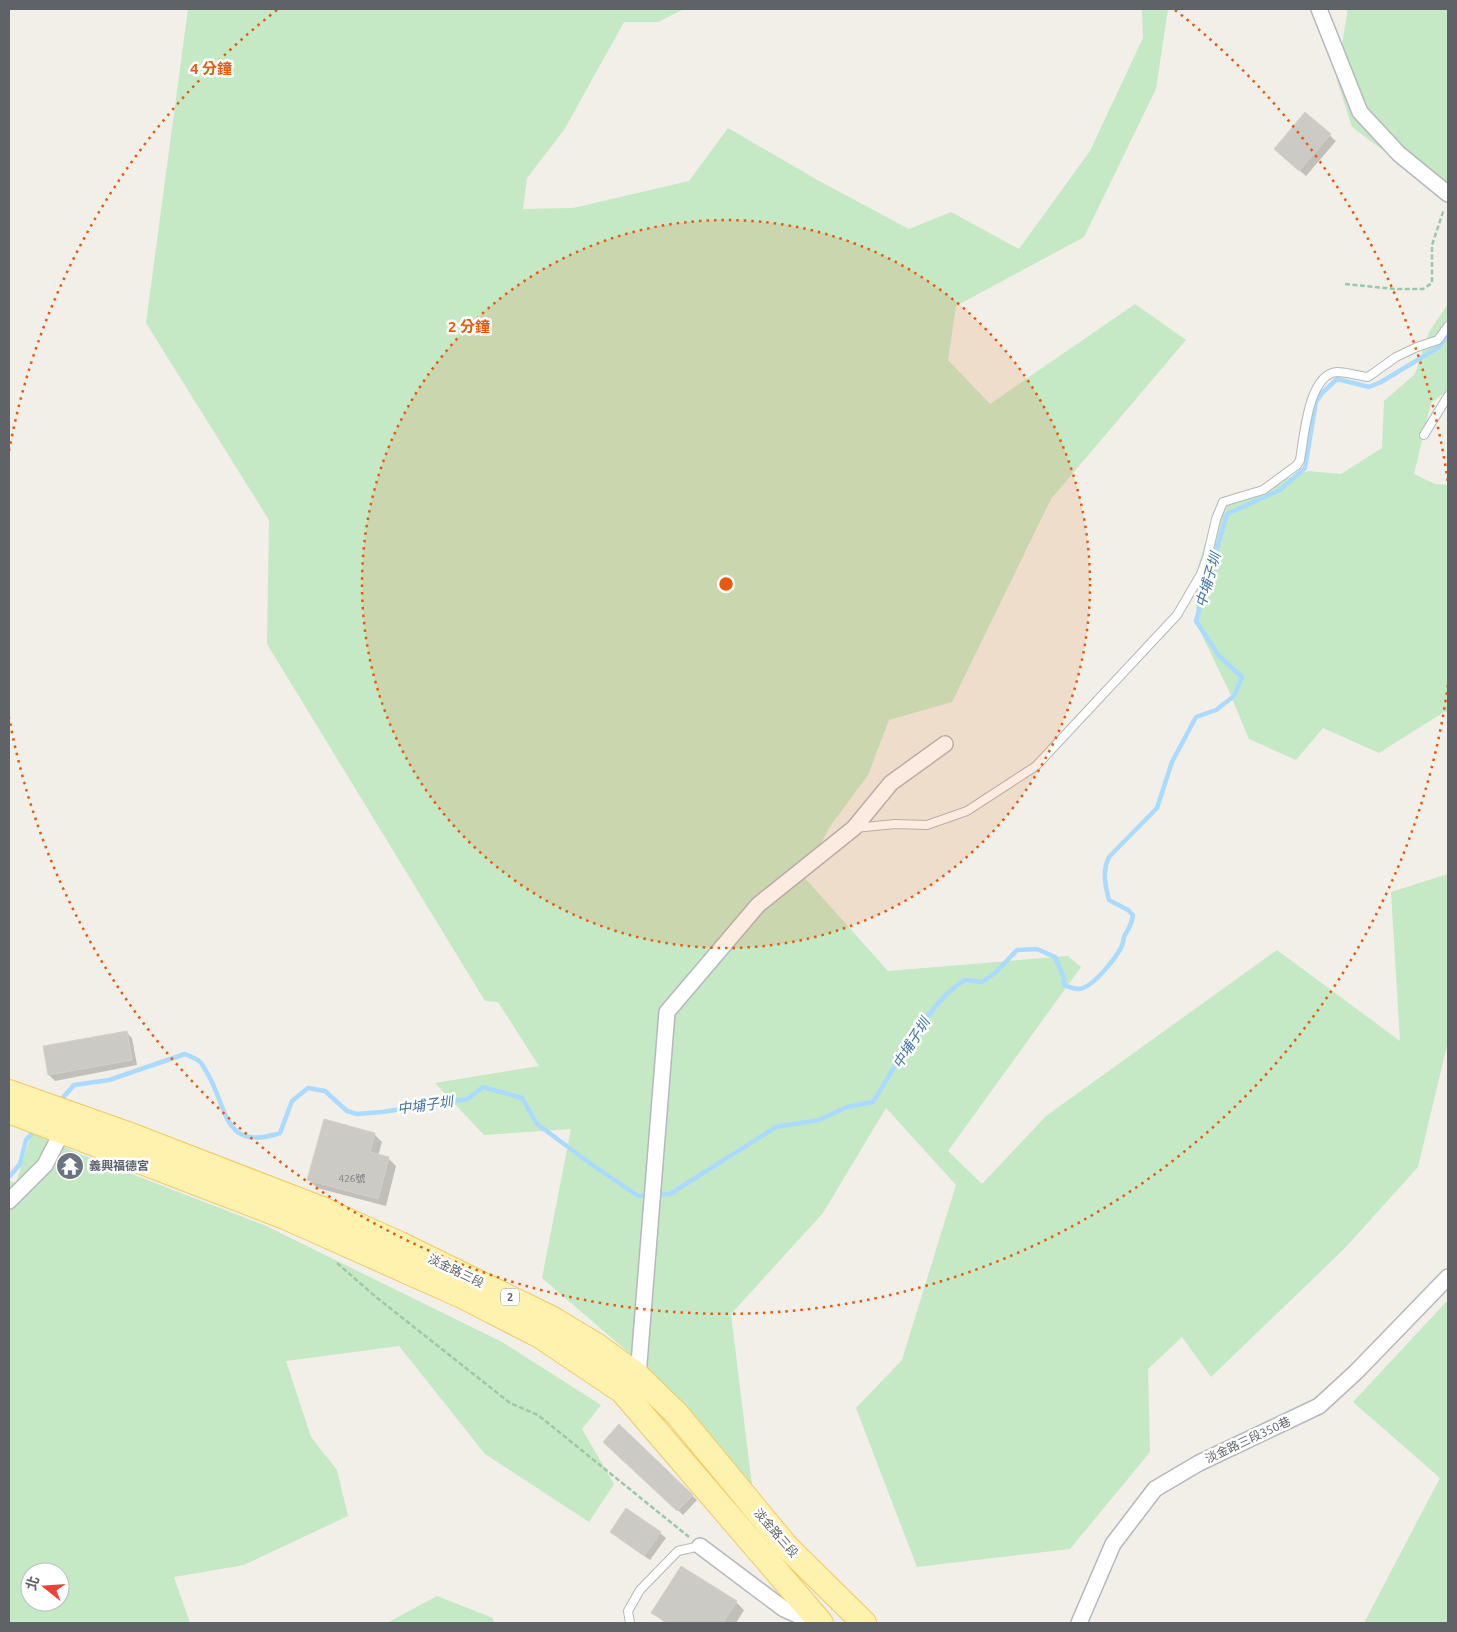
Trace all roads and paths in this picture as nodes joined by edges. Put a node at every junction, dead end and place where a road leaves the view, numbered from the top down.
1 (1319, 9) edge
2 (1448, 194) edge
3 (1448, 208) edge
4 (1345, 284) dead end
5 (1448, 326) edge
6 (1448, 396) edge
7 (1424, 435) dead end
8 (945, 744) dead end
9 (854, 828) junction
10 (9, 1092) edge
11 (24, 1111) edge
12 (62, 1121) junction
13 (9, 1201) edge
14 (334, 1260) dead end
15 (1448, 1277) edge
16 (630, 1384) junction
17 (700, 1546) junction
18 (630, 1623) edge
19 (815, 1623) edge
20 (821, 1623) edge
21 (864, 1623) edge
22 (1079, 1623) edge

1 - 2 street
3 - 4 path
5 - 9 lane
6 - 7 lane
8 - 9 street
9 - 16 street
10 - 11 main road, 2
11 - 12 main road, 2
12 - 13 street
12 - 16 main road, 淡金路三段 / 2
14 - 17 path
15 - 22 street, 淡金路三段350巷
16 - 20 main road, 淡金路三段 / 2
16 - 21 main road, 淡金路三段 / 2
17 - 18 lane
17 - 19 street

